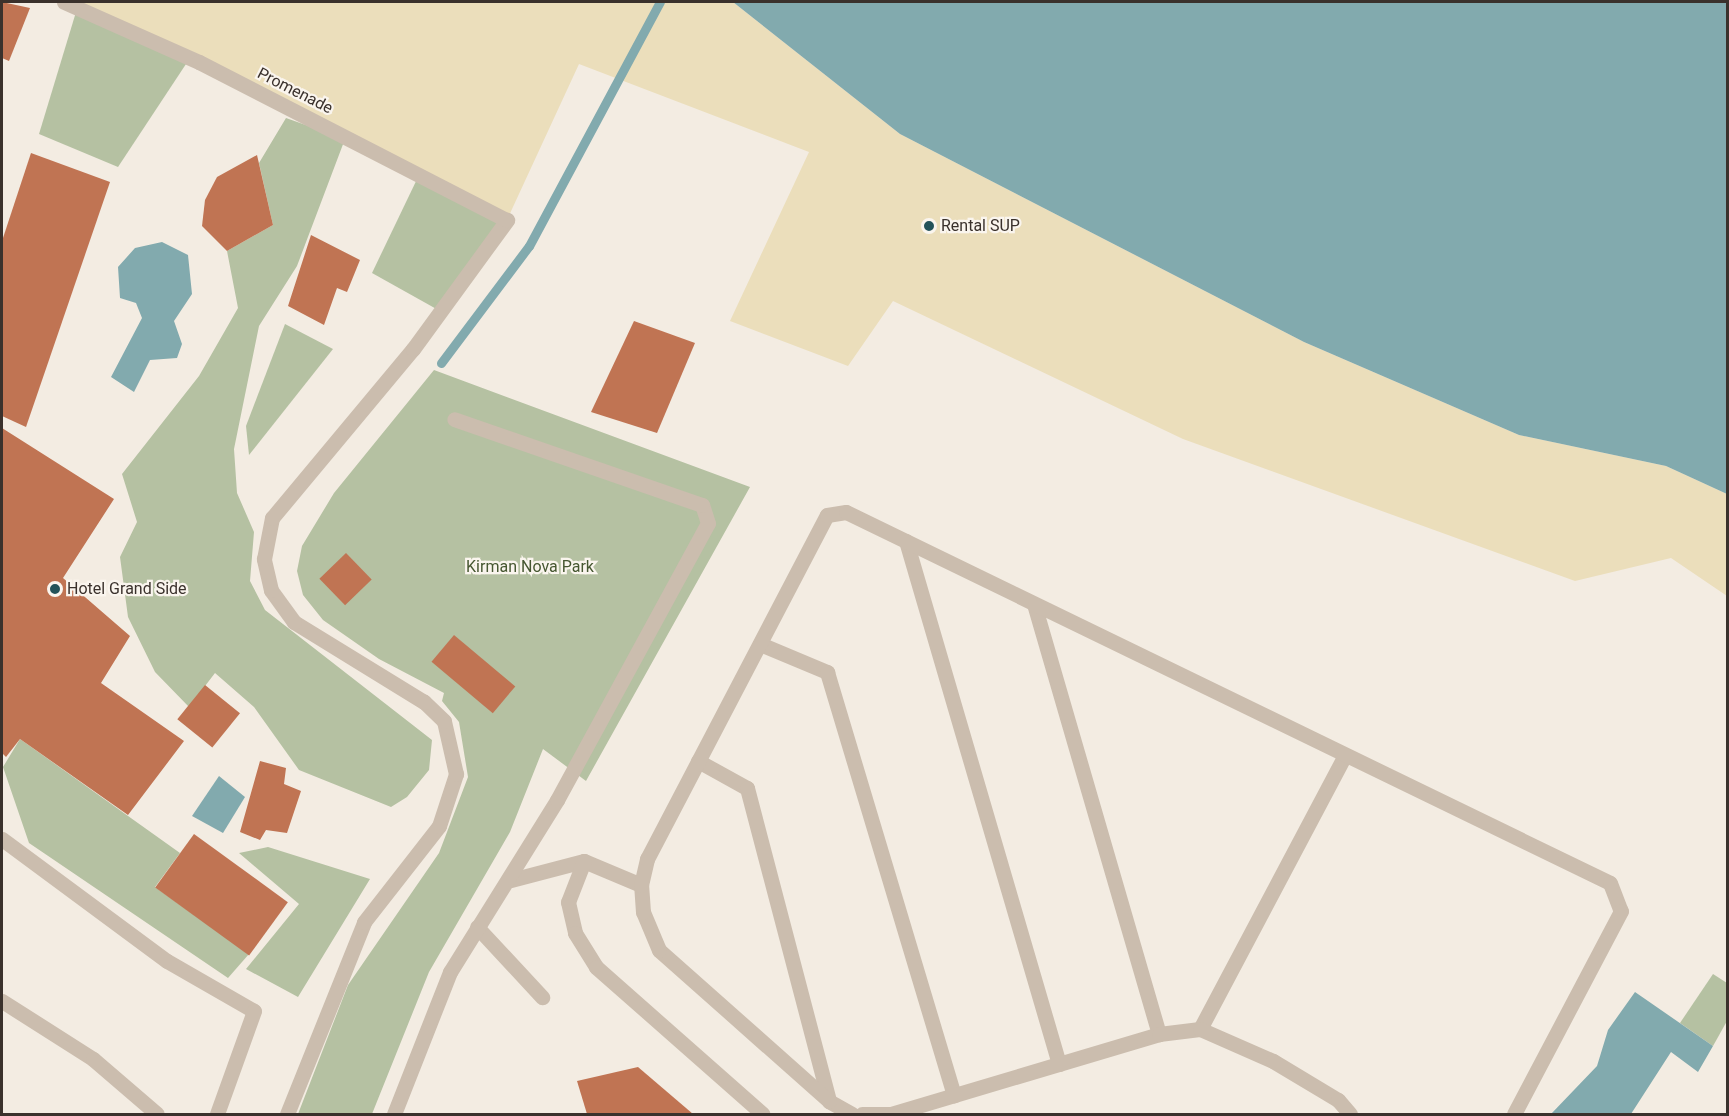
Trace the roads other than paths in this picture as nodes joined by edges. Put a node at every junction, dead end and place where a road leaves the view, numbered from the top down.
1 (64, 2) edge
2 (454, 419) dead end
3 (906, 541) junction
4 (1034, 604) junction
5 (760, 644) junction
6 (1345, 755) junction
7 (698, 761) junction
8 (2, 839) edge
9 (584, 861) junction
10 (512, 880) junction
11 (641, 885) junction
12 (477, 927) junction
13 (542, 997) dead end
14 (2, 1001) edge
15 (1200, 1029) junction
16 (1159, 1034) junction
17 (1059, 1064) junction
18 (954, 1095) junction
19 (828, 1101) junction
20 (157, 1114) edge
21 (217, 1114) edge
22 (287, 1114) edge
23 (394, 1114) edge
24 (763, 1114) edge
25 (852, 1114) edge
26 (862, 1114) edge
27 (1350, 1114) edge
28 (1514, 1114) edge

1 - 22 street, Promenade
2 - 10 street
3 - 4 street
3 - 5 street
3 - 17 street
4 - 6 street
4 - 16 street
5 - 7 street
5 - 18 street
6 - 15 street
6 - 28 street
7 - 11 street
7 - 19 street
8 - 21 street
9 - 10 street
9 - 11 street
9 - 24 street
10 - 12 street
11 - 19 street
12 - 13 street
12 - 23 street
14 - 20 street
15 - 16 street
15 - 27 street
16 - 17 street
17 - 18 street
18 - 26 street
19 - 25 street

